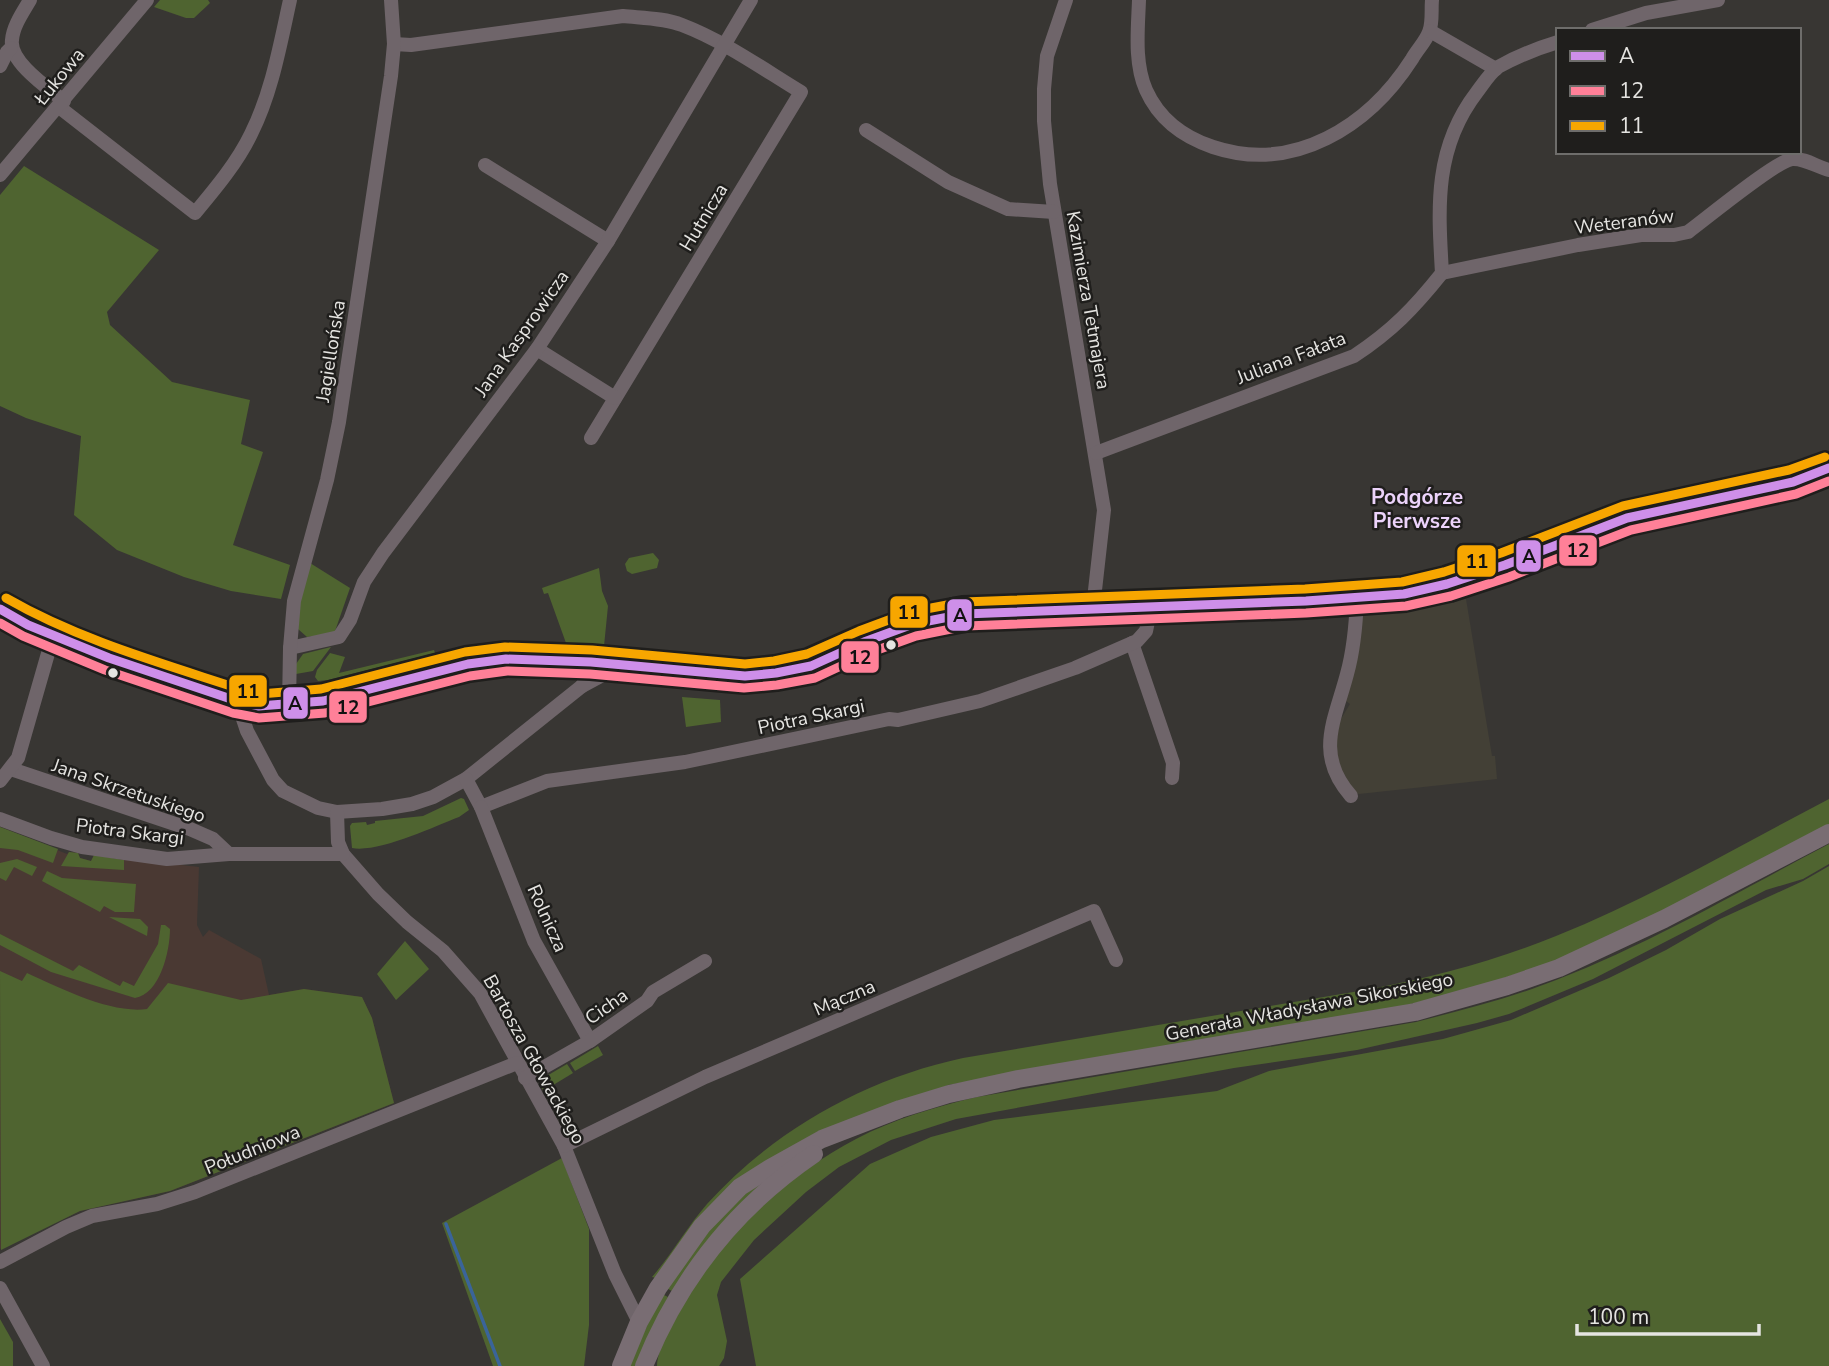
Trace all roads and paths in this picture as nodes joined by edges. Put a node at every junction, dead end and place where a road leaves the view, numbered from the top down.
1 (30, 0) edge
2 (147, 0) edge
3 (290, 0) edge
4 (391, 0) edge
5 (751, 0) edge
6 (1066, 0) edge
7 (1139, 0) edge
8 (1432, 0) edge
9 (1718, 0) edge
10 (1598, 28) edge
11 (1430, 31) junction
12 (1556, 43) edge
13 (394, 44) junction
14 (724, 46) junction
15 (11, 48) junction
16 (0, 66) edge
17 (1496, 69) junction
18 (61, 104) junction
19 (866, 130) dead end
20 (485, 165) dead end
21 (1829, 170) edge
22 (0, 175) edge
23 (1054, 212) junction
24 (608, 241) junction
25 (1442, 273) junction
26 (537, 349) junction
27 (615, 398) junction
28 (591, 438) dead end
29 (1096, 453) junction
30 (1829, 468) edge
31 (1357, 598) junction
32 (1151, 607) junction
33 (1093, 608) junction
34 (1, 611) edge
35 (53, 636) junction
36 (1132, 643) junction
37 (290, 648) junction
38 (591, 662) junction
39 (621, 664) junction
40 (582, 686) junction
41 (237, 701) junction
42 (289, 705) junction
43 (11, 769) junction
44 (1172, 778) dead end
45 (466, 779) junction
46 (0, 781) edge
47 (1352, 796) dead end
48 (481, 807) junction
49 (337, 812) junction
50 (0, 819) edge
51 (1829, 833) edge
52 (229, 854) junction
53 (343, 854) junction
54 (1116, 960) dead end
55 (705, 961) dead end
56 (590, 1041) junction
57 (517, 1063) junction
58 (526, 1078) junction
59 (855, 1129) junction
60 (564, 1146) junction
61 (0, 1262) edge
62 (0, 1288) edge
63 (639, 1322) junction
64 (43, 1366) edge
65 (621, 1366) edge
66 (644, 1366) edge

1 - 15 street
2 - 18 street, Łukowa
3 - 18 street
4 - 13 street, Jagiellońska
5 - 14 street, Jana Kasprowicza
6 - 23 street, Kazimierza Tetmajera
7 - 11 street
8 - 11 street
9 - 10 street
11 - 17 street
12 - 17 street
13 - 14 street
13 - 37 street, Jagiellońska
14 - 24 street, Jana Kasprowicza
14 - 27 street, Hutnicza
15 - 16 street
15 - 18 street
17 - 25 street
18 - 22 street, Łukowa
19 - 23 street
20 - 24 street
21 - 25 street, Weteranów
23 - 29 street, Kazimierza Tetmajera
24 - 26 street, Jana Kasprowicza
25 - 29 street, Juliana Fałata
26 - 27 street
26 - 37 street, Jana Kasprowicza
27 - 28 street, Hutnicza
29 - 33 street, Kazimierza Tetmajera
30 - 31 street
31 - 32 street
31 - 47 street
32 - 33 street
32 - 36 street
33 - 39 street
34 - 35 street
35 - 41 street
35 - 43 street
36 - 44 street
36 - 48 street, Piotra Skargi
37 - 42 street, Jagiellońska
38 - 39 street
38 - 40 street
38 - 42 street
39 - 40 street
40 - 45 street
41 - 42 street
41 - 49 street
43 - 46 street
43 - 52 street, Jana Skrzetuskiego
45 - 48 street
45 - 49 street
48 - 56 street, Rolnicza
49 - 53 street
50 - 52 street, Piotra Skargi
51 - 59 main road, Generała Władysława Sikorskiego
52 - 53 street, Piotra Skargi
53 - 57 street, Bartosza Głowackiego
54 - 60 street, Mączna
55 - 56 street, Cicha
56 - 58 street, Cicha
57 - 58 street, Bartosza Głowackiego
57 - 61 street, Południowa
58 - 60 street, Bartosza Głowackiego
59 - 63 main road, Generała Władysława Sikorskiego
59 - 66 main road, Generała Władysława Sikorskiego
60 - 63 street, Bartosza Głowackiego
62 - 64 street
63 - 65 main road, Generała Władysława Sikorskiego

